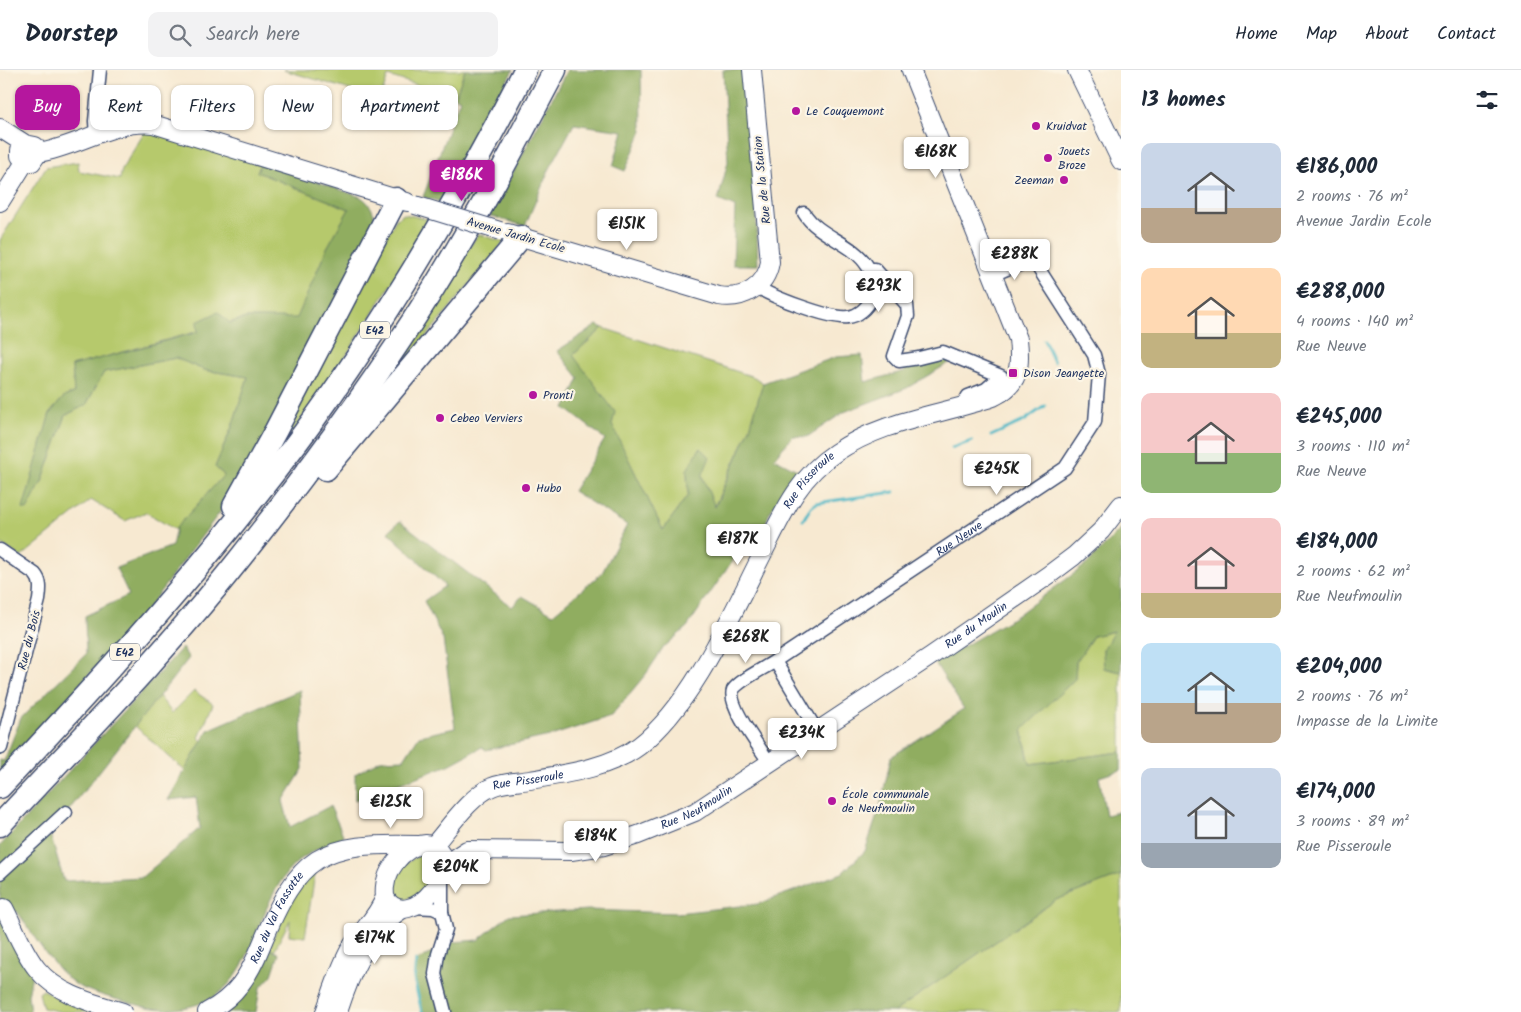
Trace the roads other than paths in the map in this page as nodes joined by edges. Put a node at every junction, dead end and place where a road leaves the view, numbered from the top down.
1 (100, 70) edge
2 (525, 70) edge
3 (555, 70) edge
4 (752, 70) edge
5 (911, 70) edge
6 (1077, 70) edge
7 (0, 128) edge
8 (96, 136) junction
9 (27, 152) junction
10 (1120, 158) edge
11 (0, 202) edge
12 (405, 202) junction
13 (804, 214) dead end
14 (511, 234) junction
15 (870, 269) junction
16 (993, 275) junction
17 (757, 287) junction
18 (961, 407) junction
19 (1121, 505) edge
20 (0, 550) edge
21 (236, 564) junction
22 (195, 570) junction
23 (775, 661) junction
24 (817, 731) junction
25 (1, 748) dead end
26 (769, 762) junction
27 (0, 787) edge
28 (66, 812) dead end
29 (0, 825) edge
30 (426, 845) junction
31 (362, 846) junction
32 (443, 871) junction
33 (0, 873) edge
34 (388, 874) junction
35 (385, 897) junction
36 (4, 908) dead end
37 (407, 908) junction
38 (442, 912) junction
39 (123, 1012) edge
40 (208, 1012) edge
41 (325, 1012) edge
42 (338, 1012) edge
43 (445, 1012) edge

1 - 8 street
2 - 22 highway, E42
3 - 21 highway, E42
4 - 17 main road, Rue de la Station
5 - 16 main road, Rue Pisseroule
6 - 10 main road
7 - 9 main road
8 - 9 main road, Avenue Jardin Ecole
8 - 12 main road, Avenue Jardin Ecole
9 - 11 main road
12 - 14 main road, Avenue Jardin Ecole, bridge
12 - 22 highway
13 - 15 street
14 - 17 main road, Avenue Jardin Ecole
14 - 21 highway
15 - 17 street
15 - 18 street
16 - 18 main road, Rue Pisseroule
16 - 23 street, Rue Neuve
18 - 30 main road, Rue Pisseroule
19 - 24 main road, Rue du Moulin
20 - 25 street, Rue du Bois
21 - 29 highway, E42
22 - 27 highway, E42
23 - 24 street
23 - 26 street
24 - 26 main road, Rue du Moulin
26 - 32 main road, Rue Neufmoulin
28 - 33 street
30 - 31 main road, Rue du Val Fassotte
30 - 32 main road
30 - 34 main road, Rue Pisseroule
31 - 34 main road
31 - 40 main road, Rue du Val Fassotte
32 - 37 main road
32 - 38 street
34 - 35 main road
35 - 37 main road
35 - 41 main road
36 - 39 main road
37 - 38 street
37 - 42 main road
38 - 43 street

